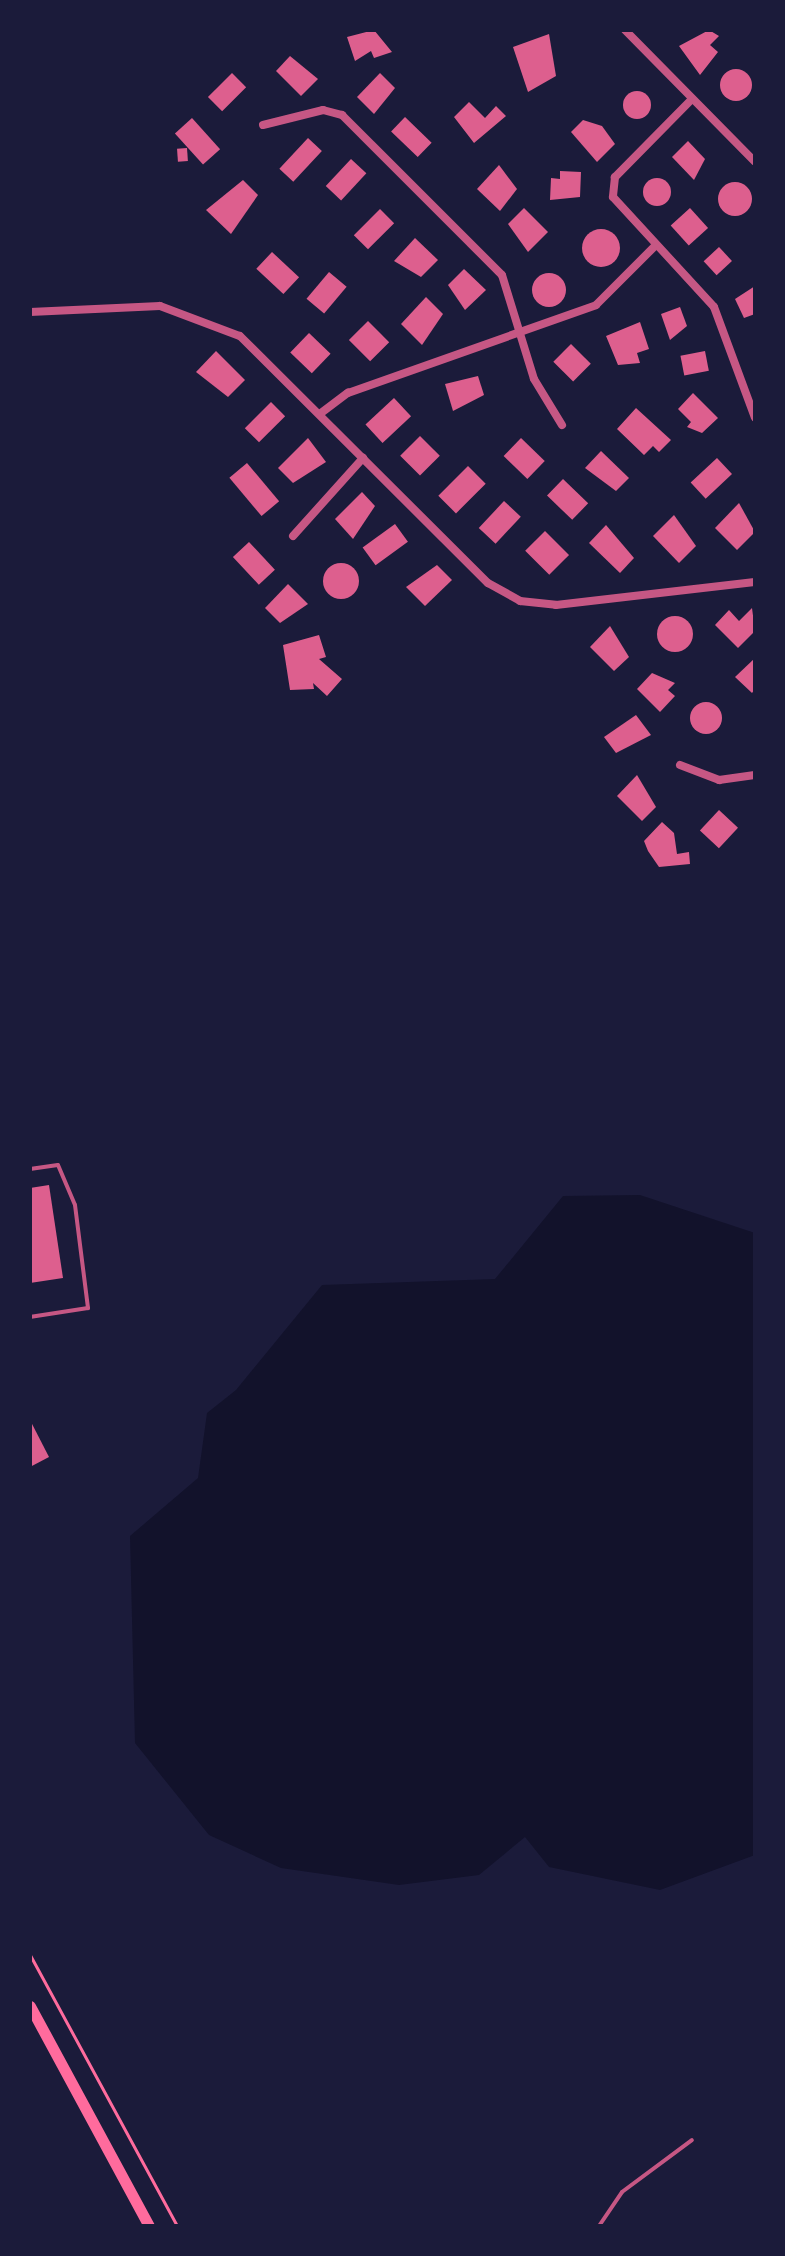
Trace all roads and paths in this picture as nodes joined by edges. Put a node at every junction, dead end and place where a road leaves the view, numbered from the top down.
1 (625, 30) edge
2 (692, 99) junction
3 (263, 125) dead end
4 (755, 162) edge
5 (656, 245) junction
6 (30, 312) edge
7 (520, 336) junction
8 (321, 413) junction
9 (755, 418) edge
10 (562, 425) dead end
11 (363, 458) junction
12 (293, 536) dead end
13 (755, 582) edge
14 (680, 765) dead end
15 (755, 775) edge
16 (30, 1169) edge
17 (30, 1317) edge
18 (30, 1955) edge
19 (30, 2006) edge
20 (692, 2140) dead end
21 (149, 2226) edge
22 (177, 2226) edge
23 (599, 2226) edge

1 - 2 street
2 - 4 street
2 - 5 street
3 - 7 street
5 - 7 street
5 - 9 street
6 - 8 street
7 - 8 street
7 - 10 street
8 - 11 street
11 - 12 street
11 - 13 street
14 - 15 street
16 - 17 lane
18 - 22 path
19 - 21 main road
20 - 23 lane

